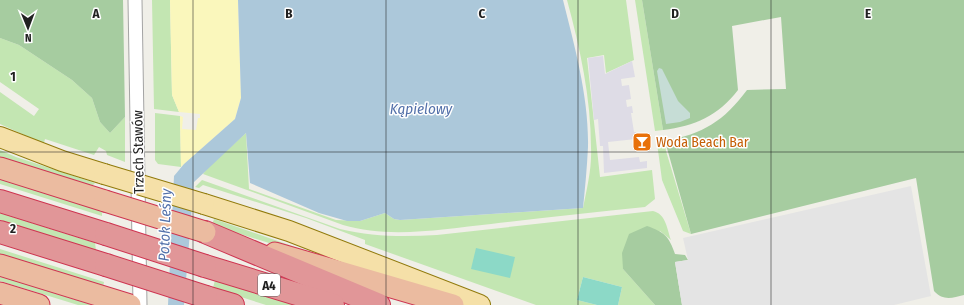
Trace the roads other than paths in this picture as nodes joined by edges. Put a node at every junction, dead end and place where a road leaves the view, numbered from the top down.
1 (135, 0) edge
2 (0, 137) edge
3 (0, 168) edge
4 (0, 201) edge
5 (0, 232) edge
6 (205, 232) junction
7 (0, 265) edge
8 (0, 293) edge
9 (39, 305) edge
10 (130, 305) edge
11 (140, 305) edge
12 (234, 305) edge
13 (333, 305) edge
14 (378, 305) edge
15 (453, 305) edge
16 (480, 305) edge

1 - 11 street, Trzech Stawów
2 - 16 main road, bridge
3 - 6 highway, bridge
4 - 13 highway, A4, bridge
5 - 12 highway, bridge
6 - 14 highway
6 - 15 highway
7 - 10 highway
8 - 9 highway

